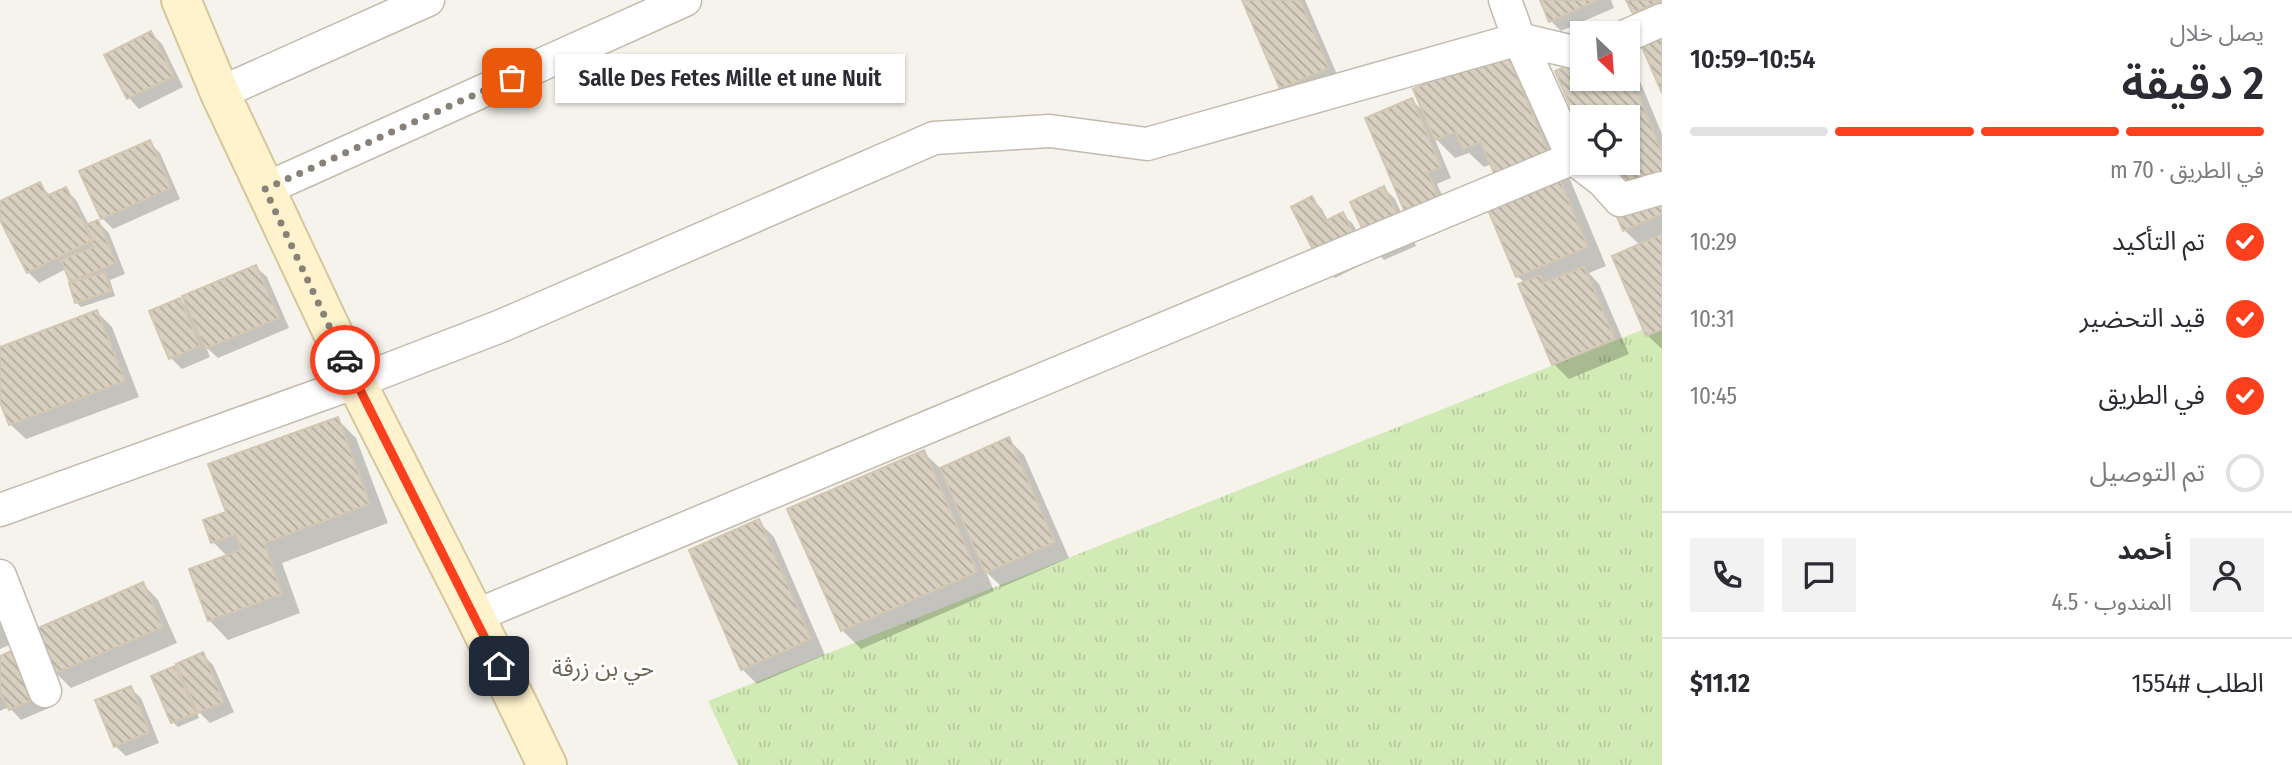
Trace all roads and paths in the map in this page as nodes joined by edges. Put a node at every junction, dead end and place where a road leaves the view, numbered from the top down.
1 (181, 0) edge
2 (428, 0) edge
3 (685, 0) edge
4 (1505, 0) edge
5 (1662, 20) edge
6 (1640, 30) edge
7 (1519, 39) junction
8 (1570, 51) edge
9 (220, 93) junction
10 (1570, 151) edge
11 (1570, 159) edge
12 (1595, 175) edge
13 (1662, 188) edge
14 (265, 189) junction
15 (356, 382) junction
16 (0, 510) edge
17 (0, 576) edge
18 (475, 616) junction
19 (45, 691) dead end
20 (547, 765) edge

1 - 9 main road
2 - 9 street
3 - 14 street
4 - 7 street
5 - 6 street
7 - 8 street
7 - 10 street
7 - 15 street
9 - 14 main road
11 - 18 street
12 - 13 street
14 - 15 main road
15 - 16 street
15 - 18 main road
17 - 19 street
18 - 20 main road

